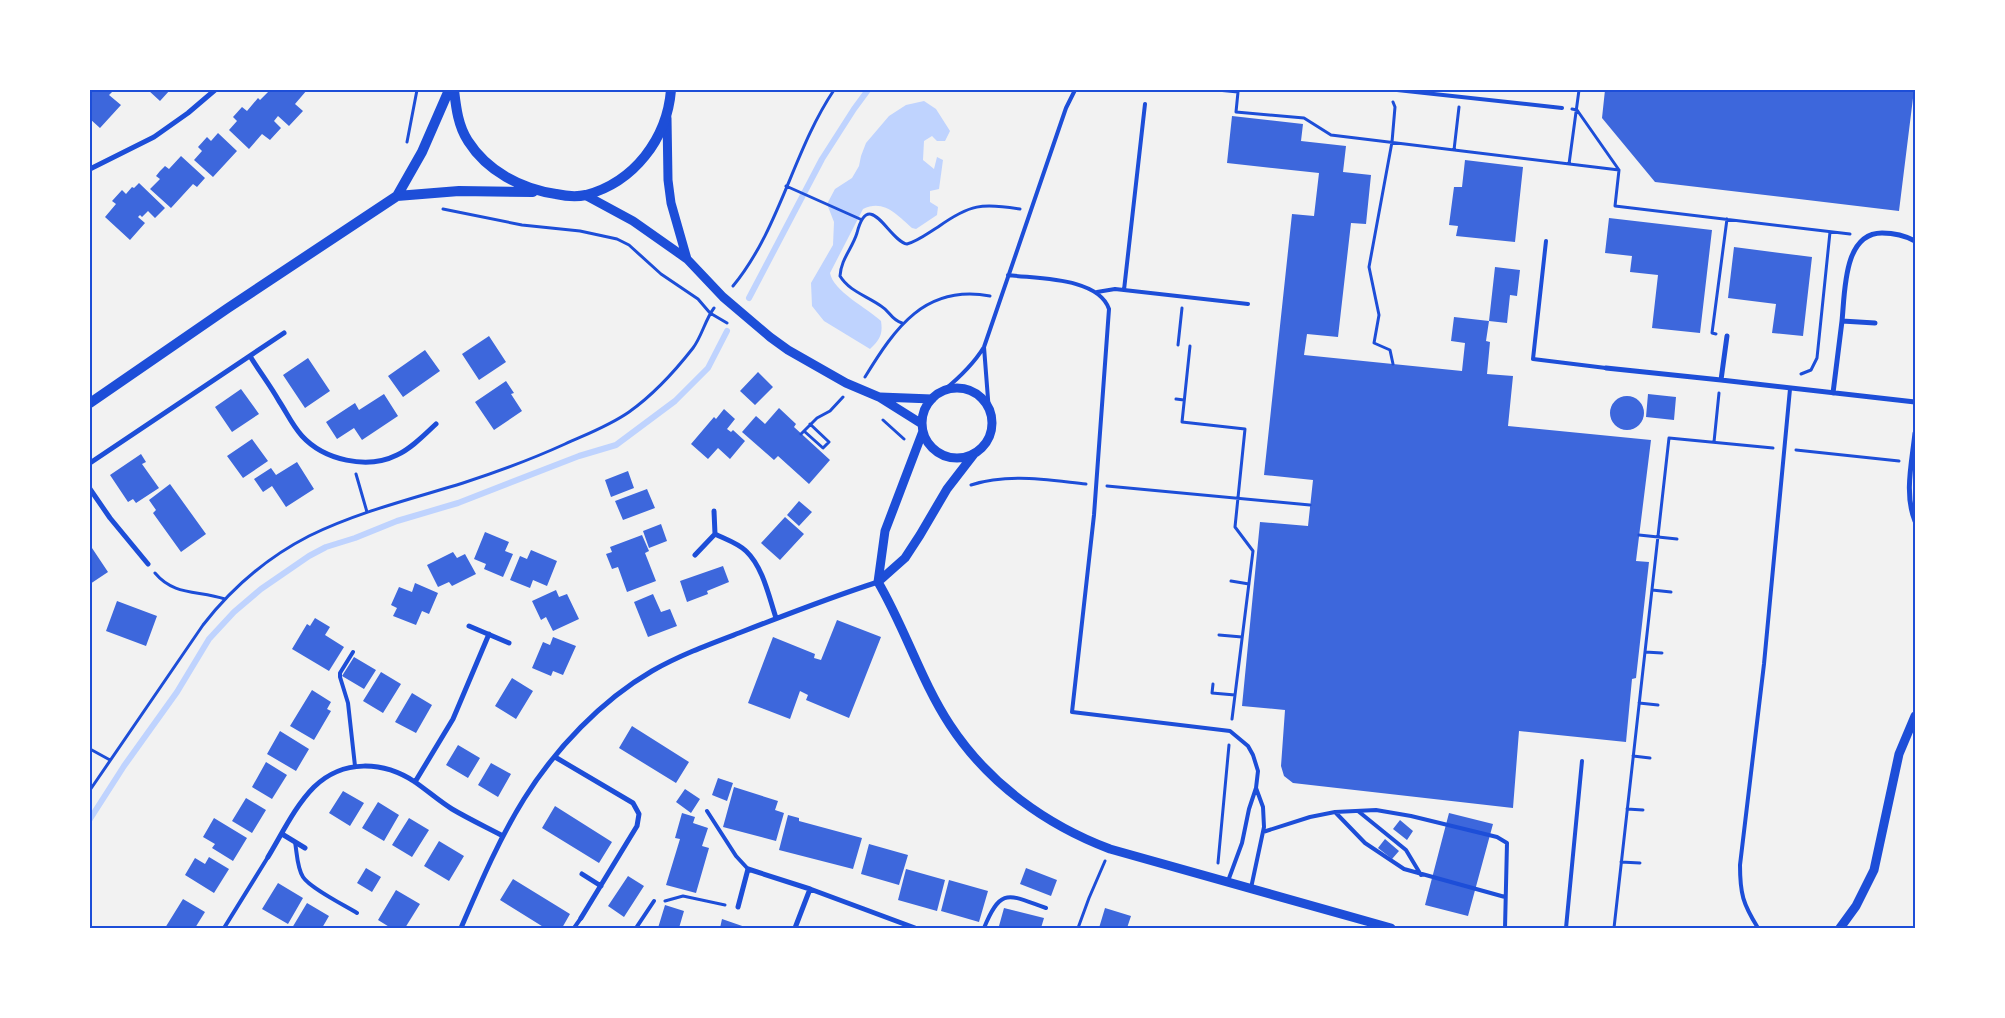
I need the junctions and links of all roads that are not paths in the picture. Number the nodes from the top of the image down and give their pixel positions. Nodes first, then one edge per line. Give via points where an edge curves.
1 (215, 90) edge
2 (449, 90) edge
3 (454, 90) edge
4 (671, 90) edge
5 (1075, 90) edge
6 (1397, 90) edge
7 (1144, 104) dead end
8 (1562, 108) road end
9 (666, 117) junction
10 (90, 169) edge
11 (542, 192) junction
12 (585, 195) junction
13 (397, 196) junction
14 (1546, 241) dead end
15 (1915, 241) edge
16 (687, 259) junction
17 (1008, 275) junction
18 (1124, 290) junction
19 (1097, 292) junction
20 (1248, 304) dead end
21 (1842, 321) junction
22 (1875, 323) dead end
23 (284, 333) dead end
24 (1727, 336) road end
25 (984, 347) junction
26 (250, 356) junction
27 (1606, 368) joint
28 (1721, 380) junction
29 (1790, 389) junction
30 (943, 392) junction
31 (1833, 393) junction
32 (879, 397) junction
33 (932, 399) junction
34 (1915, 402) edge
35 (90, 404) edge
36 (990, 412) junction
37 (436, 424) dead end
38 (922, 428) junction
39 (1915, 433) edge
40 (976, 452) junction
41 (90, 463) edge
42 (90, 489) edge
43 (714, 511) dead end
44 (1915, 521) edge
45 (715, 534) junction
46 (695, 555) dead end
47 (148, 564) road end
48 (878, 582) junction
49 (776, 618) junction
50 (469, 626) dead end
51 (489, 634) junction
52 (509, 643) dead end
53 (353, 652) dead end
54 (1915, 716) edge
55 (555, 758) junction
56 (1582, 761) dead end
57 (355, 766) junction
58 (416, 782) junction
59 (1256, 788) junction
60 (1358, 810) junction
61 (707, 811) dead end
62 (1335, 812) junction
63 (1263, 832) junction
64 (282, 834) junction
65 (503, 836) junction
66 (295, 842) junction
67 (305, 848) dead end
68 (268, 857) joint
69 (748, 869) junction
70 (582, 874) dead end
71 (1421, 875) junction
72 (1227, 883) junction
73 (601, 886) junction
74 (810, 889) junction
75 (1250, 890) junction
76 (1505, 897) junction
77 (654, 901) road end
78 (738, 907) road end
79 (1046, 908) dead end
80 (356, 913) dead end
81 (580, 918) joint
82 (224, 928) edge
83 (461, 928) edge
84 (574, 928) edge
85 (636, 928) edge
86 (795, 928) edge
87 (915, 928) edge
88 (984, 928) edge
89 (1391, 928) edge
90 (1504, 928) edge
91 (1566, 928) edge
92 (1758, 928) edge
93 (1840, 928) edge

1 - 10 street via 154,137
2 - 13 main road
3 - 11 main road via 458,120 468,141 503,176
4 - 9 main road
5 - 17 lane
6 - 8 lane
7 - 18 lane
9 - 12 main road via 638,165 612,185
9 - 16 street via 671,203
11 - 12 main road
11 - 13 main road via 433,192
12 - 16 street via 632,221
13 - 35 main road
14 - 27 lane via 1533,359
15 - 21 street via 1906,236 1878,233 1867,236 1856,248 1849,264
16 - 32 street via 723,297 788,350 815,367
17 - 19 lane via 1079,285
17 - 25 lane
18 - 19 lane
18 - 20 lane
19 - 59 lane via 1107,303 1110,319 1094,515 1072,712 1230,731 1242,739 1253,755 1258,771
21 - 22 street
21 - 31 street
23 - 26 street
24 - 28 street
25 - 30 lane via 976,361
25 - 36 lane
26 - 37 street via 304,438 328,453 368,463 396,456
26 - 41 street
27 - 28 street
28 - 29 street
29 - 31 street
29 - 92 lane via 1764,664 1740,865 1740,889
30 - 33 street
30 - 36 street via 961,389 971,392
31 - 34 street
32 - 33 street
32 - 38 street
33 - 38 street via 924,410
36 - 40 street via 990,434
38 - 40 street via 929,444 943,456 966,457
38 - 48 street via 885,530
39 - 44 street via 1910,506
40 - 48 street via 947,488 905,558
42 - 47 street
43 - 45 street
45 - 46 street
45 - 49 street via 745,550 753,559
48 - 49 street
48 - 72 street via 950,724 984,768 1011,792 1066,830 1110,849
49 - 55 street via 652,671 602,708
50 - 51 street
51 - 52 street
51 - 58 street via 452,719
53 - 57 lane via 340,677 348,703
54 - 93 street via 1899,754 1874,870 1856,906
55 - 65 street via 525,797
55 - 73 street via 633,803 638,814 638,826
56 - 91 lane
57 - 58 street via 391,770
57 - 64 street via 327,776 314,788
58 - 65 street via 451,808
59 - 63 lane via 1263,807
59 - 72 lane via 1242,843
60 - 62 lane
60 - 71 lane via 1406,850
60 - 76 lane via 1402,814 1498,836 1507,843
61 - 69 lane
62 - 63 lane
62 - 71 lane via 1374,850 1404,869
63 - 75 lane
64 - 66 street
64 - 68 street
65 - 83 street
66 - 67 street
66 - 80 lane via 303,877
68 - 82 lane
69 - 74 street
69 - 78 street
70 - 73 street
71 - 76 lane
72 - 75 street
73 - 81 street
74 - 86 street
74 - 87 street
75 - 89 street
76 - 90 lane
77 - 85 lane
79 - 88 lane via 1007,896 996,903
81 - 84 lane

